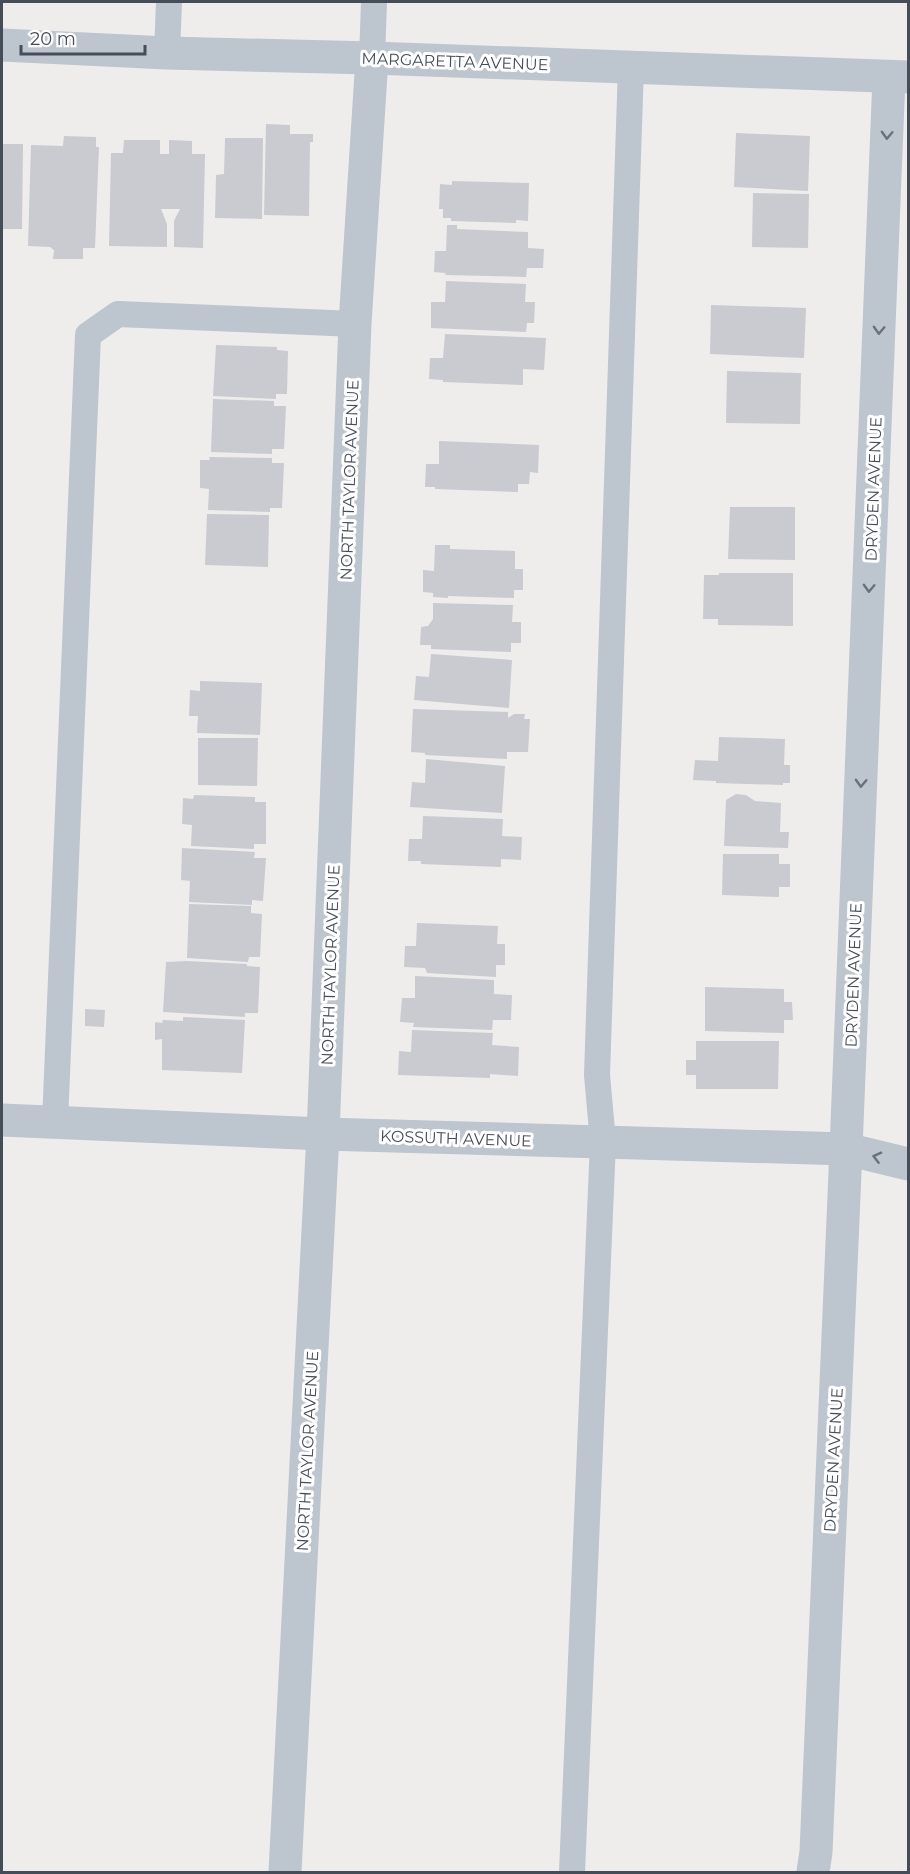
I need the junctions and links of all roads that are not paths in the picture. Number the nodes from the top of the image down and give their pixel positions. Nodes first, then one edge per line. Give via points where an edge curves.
1 (169, 2) edge
2 (374, 2) edge
3 (2, 45) edge
4 (167, 53) junction
5 (372, 58) junction
6 (631, 68) junction
7 (899, 77) edge
8 (355, 324) junction
9 (2, 1120) edge
10 (55, 1122) junction
11 (323, 1134) junction
12 (603, 1142) junction
13 (846, 1149) junction
14 (909, 1164) edge
15 (285, 1872) edge
16 (572, 1872) edge
17 (813, 1872) edge

1 - 4 lane
2 - 5 lane
3 - 4 street, MARGARETTA AVENUE
4 - 5 street, MARGARETTA AVENUE
5 - 6 street, MARGARETTA AVENUE
5 - 8 street, NORTH TAYLOR AVENUE
6 - 7 street, MARGARETTA AVENUE
6 - 12 lane via 597,1075
7 -> 13 street, DRYDEN AVENUE
8 - 10 lane via 118,314 88,335
8 - 11 street, NORTH TAYLOR AVENUE
9 - 10 street, KOSSUTH AVENUE
10 - 11 street, KOSSUTH AVENUE
11 - 12 street, KOSSUTH AVENUE
11 - 15 street, NORTH TAYLOR AVENUE
12 - 13 street, KOSSUTH AVENUE
12 - 16 lane
14 -> 13 street, KOSSUTH AVENUE
13 - 17 street, DRYDEN AVENUE

